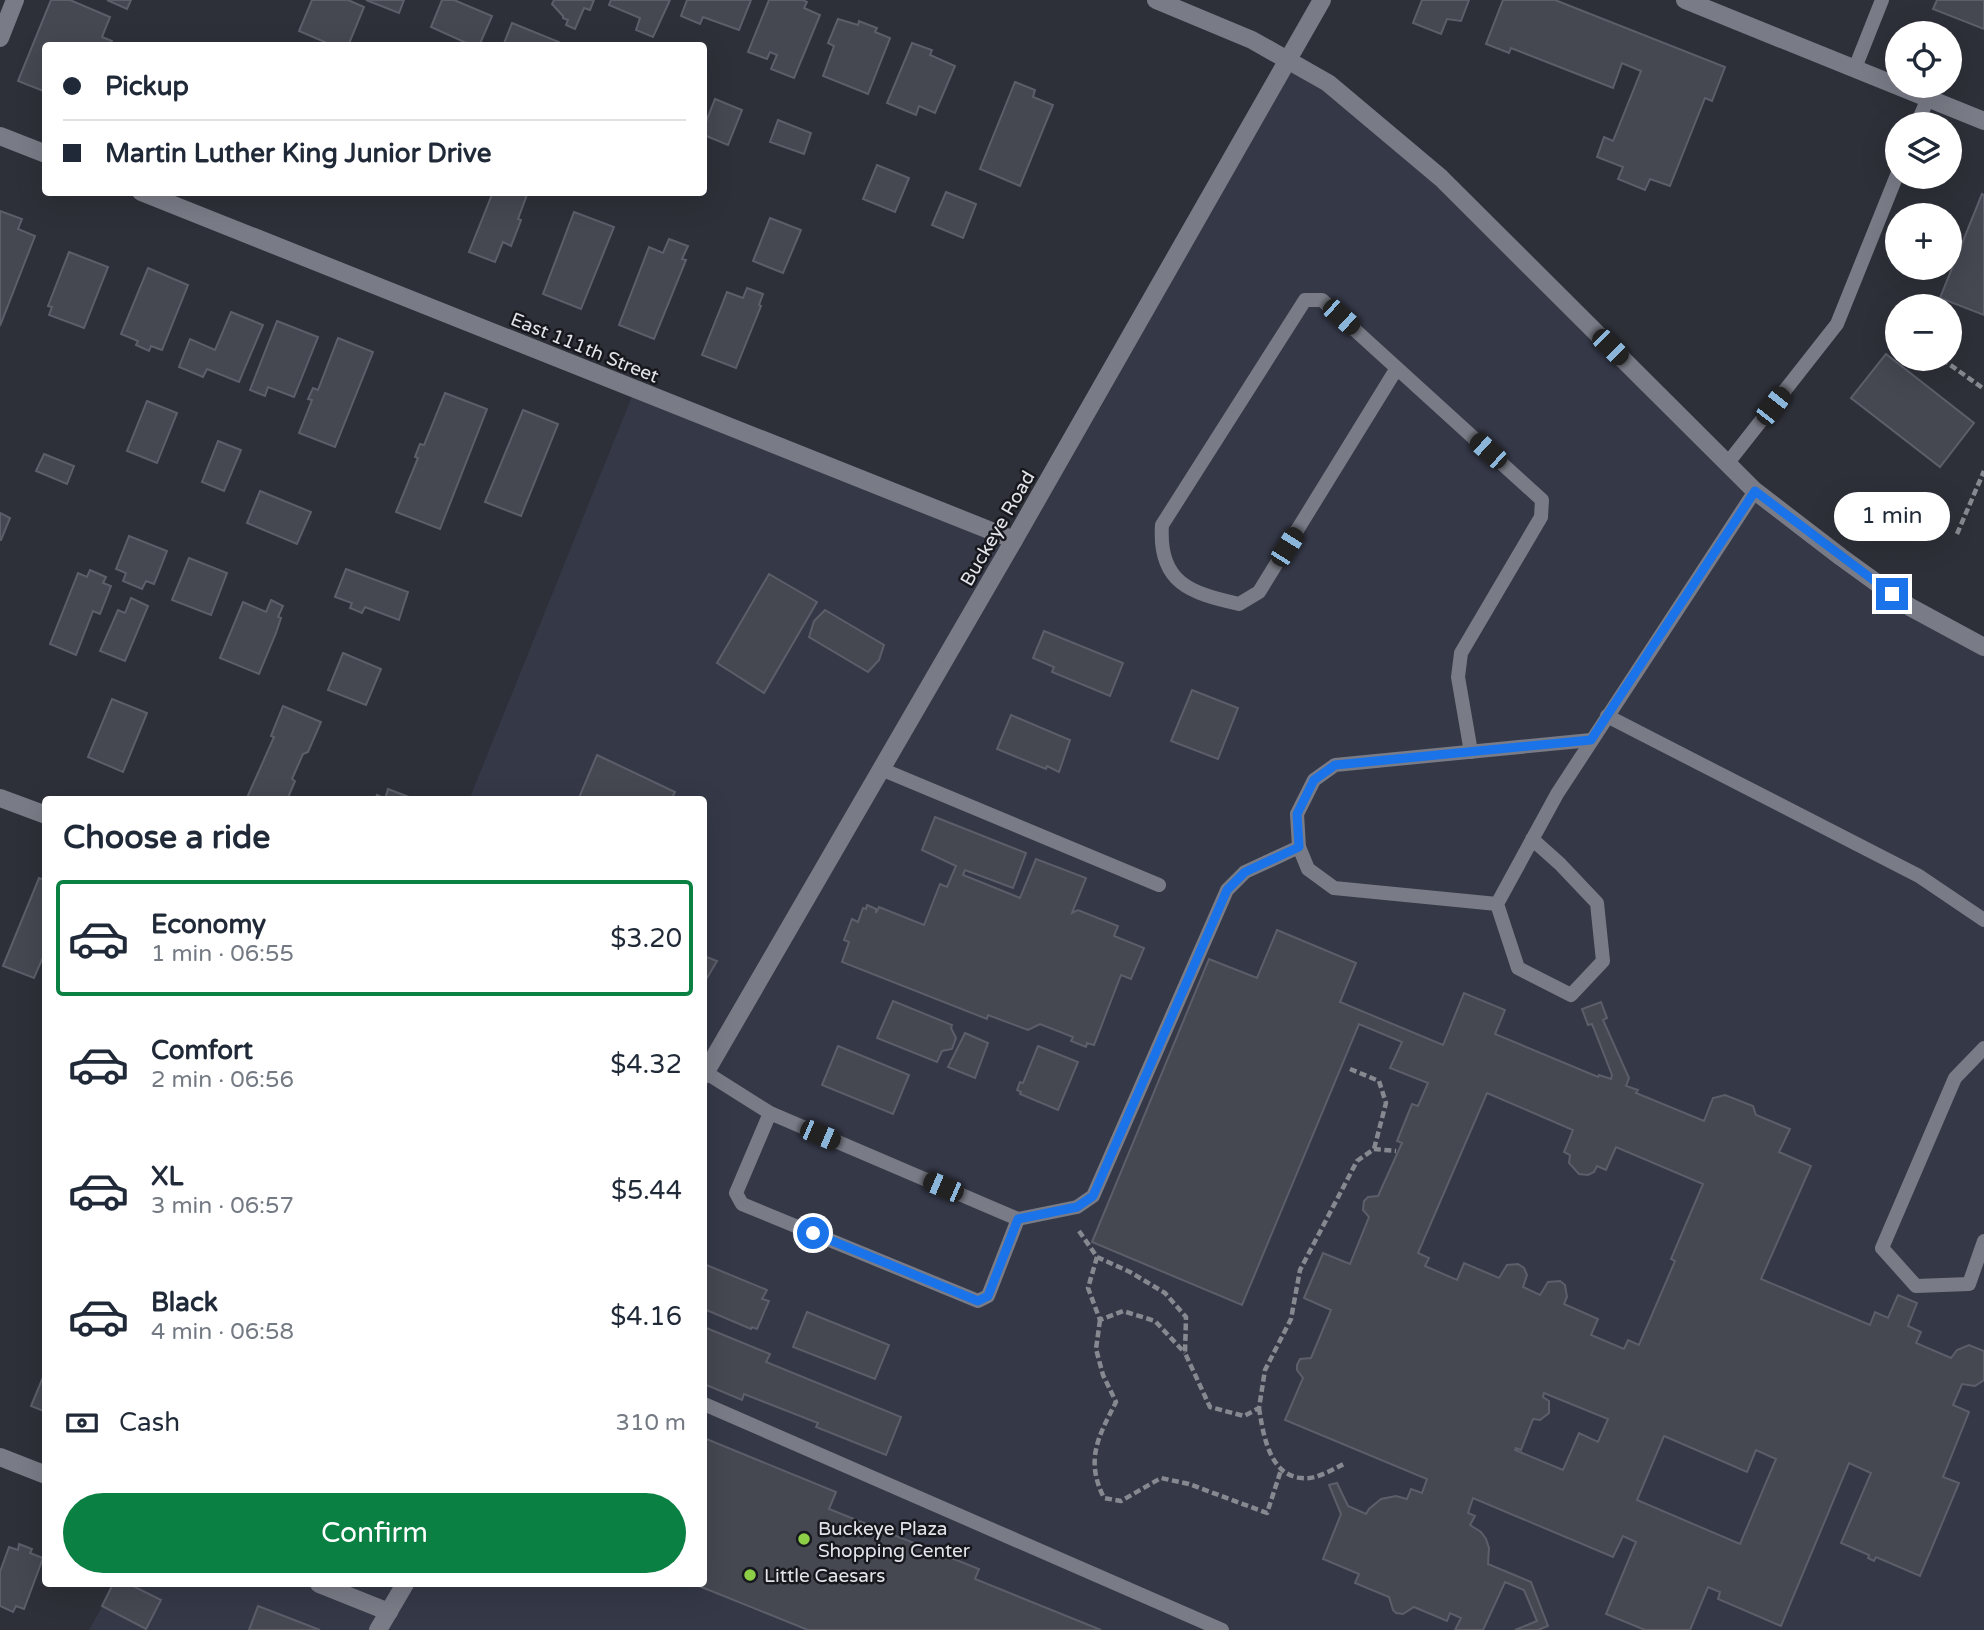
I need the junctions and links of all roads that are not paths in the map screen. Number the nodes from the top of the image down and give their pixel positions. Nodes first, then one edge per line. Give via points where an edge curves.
1 (15, 0) edge
2 (1156, 0) edge
3 (1322, 0) edge
4 (1685, 0) edge
5 (1882, 0) edge
6 (0, 38) edge
7 (1289, 59) junction
8 (1855, 68) junction
9 (1928, 99) junction
10 (1922, 112) edge
11 (1984, 121) edge
12 (0, 136) edge
13 (42, 152) edge
14 (1891, 189) edge
15 (151, 196) edge
16 (1397, 368) junction
17 (1727, 464) junction
18 (1755, 491) junction
19 (1014, 540) junction
20 (1984, 647) edge
21 (1607, 716) junction
22 (1591, 740) junction
23 (1471, 752) junction
24 (881, 769) junction
25 (0, 798) edge
26 (42, 814) edge
27 (1532, 839) junction
28 (1299, 847) junction
29 (1159, 885) dead end
30 (1497, 904) junction
31 (1984, 920) edge
32 (1984, 1048) edge
33 (707, 1067) edge
34 (707, 1074) edge
35 (770, 1113) junction
36 (1018, 1219) junction
37 (1984, 1241) edge
38 (707, 1405) edge
39 (0, 1457) edge
40 (42, 1473) edge
41 (326, 1587) edge
42 (403, 1587) edge
43 (389, 1612) junction
44 (378, 1630) edge
45 (1222, 1630) edge

1 - 6 street
2 - 7 street
3 - 7 street, Buckeye Road
4 - 8 street
5 - 8 lane
7 - 17 street via 1328,83 1441,178
7 - 19 street, Buckeye Road
8 - 9 street
9 - 10 lane
9 - 11 street
12 - 13 street
14 - 17 lane via 1837,324
15 - 19 street, East 111th Street
16 - 16 lane via 1322,300 1305,300 1162,525 1160,546 1171,576 1205,596 1239,604 1259,592
16 - 23 lane via 1542,500 1541,517 1461,653 1458,677
17 - 18 street
18 - 20 street via 1910,607
18 - 21 lane
19 - 24 street, Buckeye Road
21 - 22 lane
21 - 31 lane via 1919,876
22 - 23 lane
22 - 27 lane
23 - 28 lane via 1335,765 1314,780 1297,814
24 - 29 lane
24 - 33 street, Buckeye Road
25 - 26 street
27 - 30 lane
27 - 30 lane via 1597,903 1602,961 1571,995 1518,968
28 - 30 lane via 1308,869 1334,888
28 - 36 lane via 1245,872 1227,890 1093,1196 1077,1207
32 - 37 lane via 1955,1078 1882,1248 1916,1286 1969,1284
34 - 35 lane
35 - 36 lane
35 - 36 lane via 736,1193 742,1204 978,1301 988,1296
38 - 45 lane
39 - 40 street
41 - 43 street
42 - 43 street
43 - 44 street

